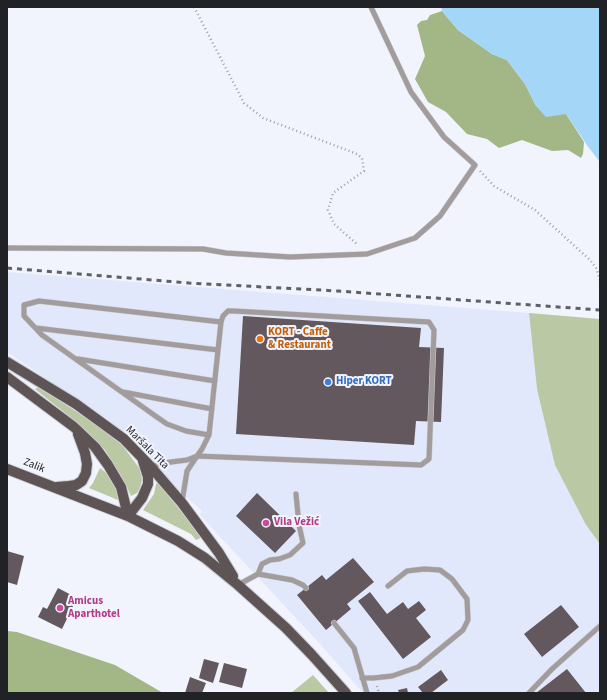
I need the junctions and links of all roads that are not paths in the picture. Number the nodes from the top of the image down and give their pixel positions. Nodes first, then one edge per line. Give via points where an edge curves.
1 (371, 7) edge
2 (7, 248) edge
3 (221, 322) junction
4 (36, 328) junction
5 (218, 350) junction
6 (76, 359) junction
7 (7, 362) edge
8 (7, 377) edge
9 (215, 381) junction
10 (122, 392) junction
11 (212, 409) junction
12 (74, 427) junction
13 (209, 435) junction
14 (141, 456) junction
15 (197, 456) junction
16 (152, 467) junction
17 (7, 469) edge
18 (52, 486) junction
19 (296, 494) dead end
20 (182, 503) junction
21 (128, 516) junction
22 (258, 574) junction
23 (238, 585) junction
24 (388, 586) dead end
25 (306, 588) dead end
26 (334, 623) dead end
27 (600, 626) edge
28 (362, 678) junction
29 (346, 693) edge
30 (367, 693) edge
31 (529, 693) edge

1 - 2 lane via 411,92 444,137 475,165 440,216 414,238 367,254 290,257 203,249
3 - 4 lane via 40,301 24,305 24,316
3 - 5 lane
3 - 15 lane via 228,311 234,311 429,322 434,330 429,459 421,465
4 - 5 lane
4 - 6 lane
5 - 9 lane
6 - 9 lane
6 - 10 lane
7 - 14 main road, Maršala Tita via 76,404 113,431
8 - 12 main road
9 - 11 lane
10 - 11 lane
10 - 13 lane via 167,424 186,432
11 - 13 lane
12 - 18 main road via 85,453 86,473 82,481 76,485
12 - 21 main road via 95,447 108,465 121,487
13 - 15 lane
14 - 16 main road, Maršala Tita
14 - 21 main road via 148,484 142,498
15 - 16 lane
15 - 20 lane via 187,471
16 - 20 main road, Maršala Tita
17 - 18 main road, Zalik
18 - 21 main road, Zalik
19 - 22 lane via 303,543 290,555 262,564
20 - 23 main road, Maršala Tita via 219,553
21 - 23 main road, Zalik via 178,541 215,565
22 - 23 lane
22 - 25 lane via 292,580
23 - 29 main road, Zalik via 286,628
24 - 28 lane via 406,571 440,570 452,579 466,599 468,620 463,630 418,667 392,676
26 - 28 lane via 354,648
27 - 31 lane
28 - 30 lane

